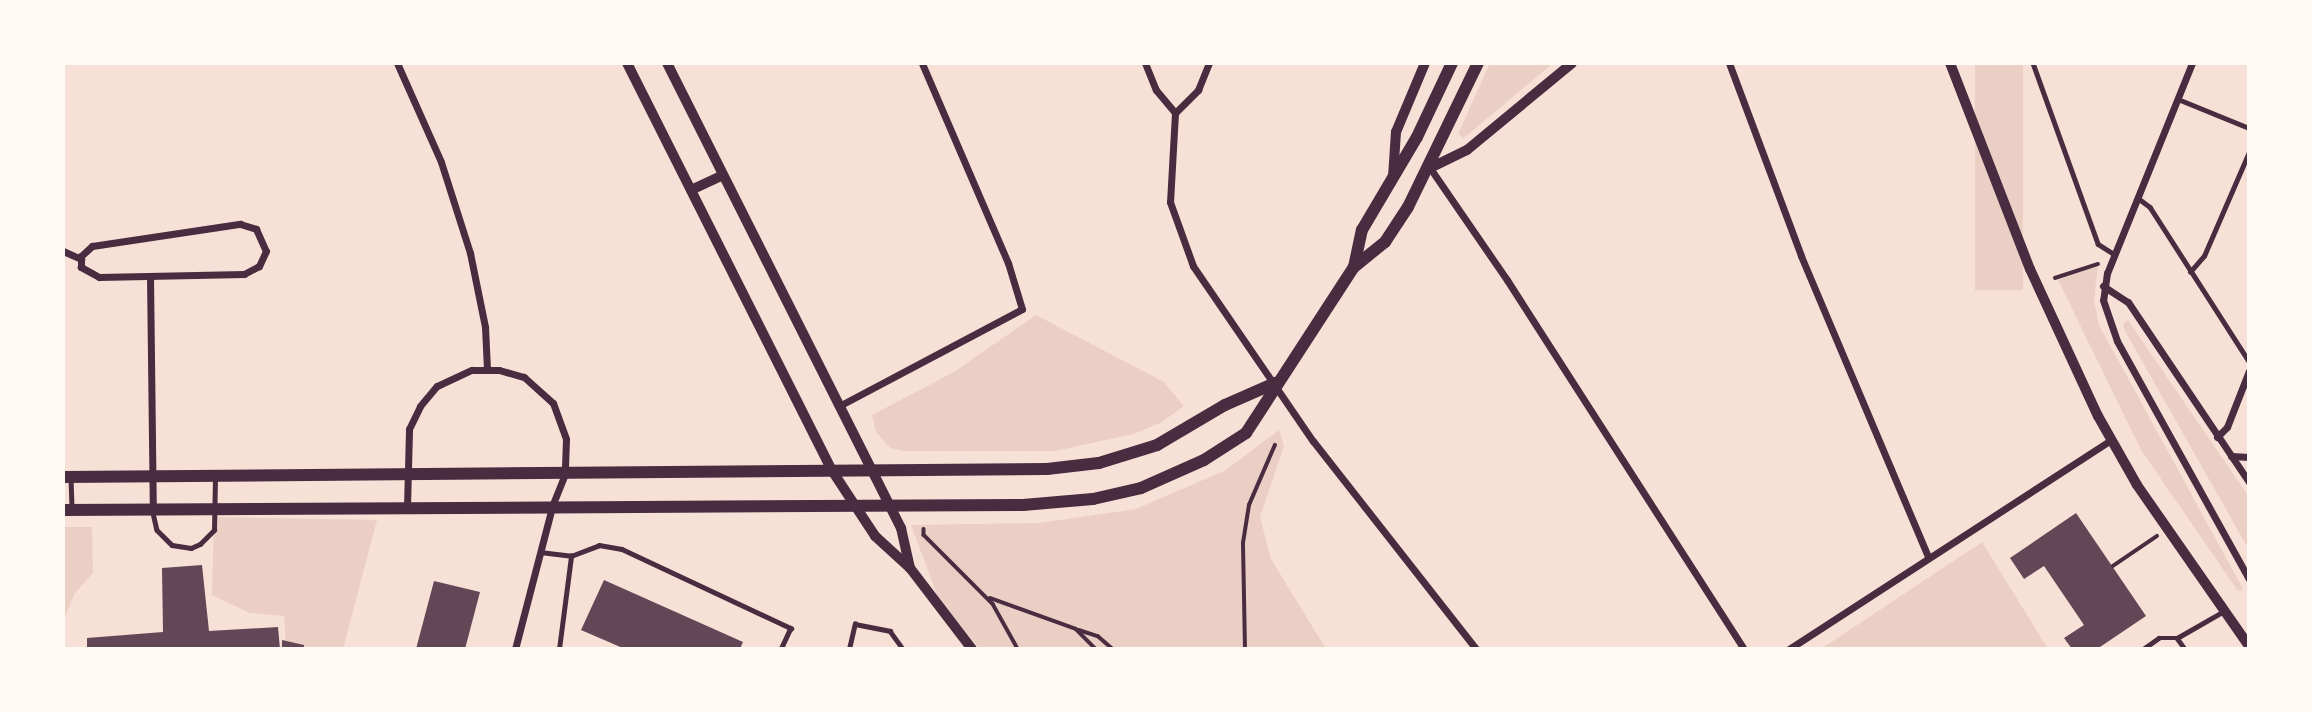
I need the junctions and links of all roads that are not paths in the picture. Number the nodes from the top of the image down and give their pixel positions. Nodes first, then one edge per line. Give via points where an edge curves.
1 (397, 63) edge
2 (627, 63) edge
3 (667, 63) edge
4 (922, 63) edge
5 (1145, 63) edge
6 (1209, 63) edge
7 (1425, 63) edge
8 (1452, 63) edge
9 (1478, 63) edge
10 (1572, 63) edge
11 (1729, 63) edge
12 (1950, 63) edge
13 (2033, 63) edge
14 (2192, 63) edge
15 (2178, 99) junction
16 (1175, 113) junction
17 (2249, 128) edge
18 (2249, 152) edge
19 (1430, 168) junction
20 (723, 175) junction
21 (1393, 177) junction
22 (691, 190) junction
23 (2138, 198) junction
24 (63, 251) edge
25 (2115, 254) junction
26 (81, 259) junction
27 (1354, 267) junction
28 (2190, 272) junction
29 (149, 276) junction
30 (2103, 286) junction
31 (2249, 361) edge
32 (487, 369) junction
33 (2249, 371) edge
34 (1276, 383) junction
35 (839, 406) junction
36 (2217, 437) junction
37 (2111, 440) junction
38 (2231, 456) junction
39 (2249, 457) edge
40 (833, 472) junction
41 (874, 472) junction
42 (565, 474) junction
43 (407, 475) junction
44 (153, 476) junction
45 (215, 476) junction
46 (67, 477) edge
47 (2249, 482) edge
48 (889, 505) junction
49 (854, 506) junction
50 (407, 507) junction
51 (552, 507) junction
52 (153, 509) junction
53 (216, 509) junction
54 (67, 510) edge
55 (540, 552) junction
56 (571, 556) junction
57 (1928, 557) junction
58 (910, 568) junction
59 (2249, 579) edge
60 (2224, 611) junction
61 (2177, 638) junction
62 (2249, 646) edge
63 (515, 649) edge
64 (559, 649) edge
65 (781, 649) edge
66 (849, 649) edge
67 (903, 649) edge
68 (972, 649) edge
69 (1476, 649) edge
70 (1744, 649) edge
71 (1789, 649) edge
72 (2143, 649) edge
73 (2185, 649) edge

1 - 32 street via 438,153 470,253 485,327
2 - 22 street
3 - 20 street
4 - 35 street via 1008,263 1022,309
5 - 16 street via 1156,90
6 - 16 street via 1198,90
7 - 21 street via 1396,132
8 - 21 main road
9 - 19 main road
10 - 19 street via 1467,150
11 - 57 street via 1817,294
12 - 37 street via 2030,269
13 - 25 lane via 2098,244
14 - 15 street
15 - 17 lane
15 - 23 street
16 - 34 street via 1170,188 1177,231 1193,266
18 - 28 lane via 2204,256
19 - 27 main road via 1385,242
19 - 70 street
20 - 22 street
20 - 35 street
21 - 27 main road via 1362,230
22 - 40 street
23 - 25 street
23 - 28 lane via 2150,207
24 - 26 street
25 - 30 street
26 - 29 street via 84,271 93,276
26 - 29 street via 92,246 240,224 256,229 265,242 263,259 244,274
27 - 34 main road
28 - 31 lane
29 - 44 street
30 - 36 street via 2126,299
30 - 59 street via 2113,334
32 - 42 street via 524,377 553,403 566,439
32 - 43 street via 448,379 420,405 409,429
33 - 36 street via 2227,427
34 - 41 main road via 1157,445 1099,463 1008,471
34 - 48 main road via 1242,436 1204,460 1142,488 1047,504
34 - 69 street via 1313,441
35 - 41 street
36 - 38 street
37 - 57 street
37 - 60 street
38 - 39 street
38 - 47 street
40 - 41 main road
40 - 42 main road
40 - 49 street
41 - 48 street
42 - 43 main road
42 - 51 street
43 - 45 main road
43 - 50 street
44 - 45 main road
44 - 46 main road
44 - 52 street
45 - 53 lane
46 - 54 lane
48 - 49 main road
48 - 58 street via 901,528
49 - 51 main road
49 - 58 street via 876,536
50 - 51 main road
50 - 53 main road
51 - 55 street
52 - 53 main road
52 - 53 lane via 163,538 182,548 209,537
52 - 54 main road
55 - 56 lane
55 - 63 street
56 - 64 lane
56 - 65 lane via 599,545 622,549 791,628
57 - 71 street
58 - 68 street
60 - 61 lane
60 - 62 street
61 - 72 lane via 2159,638
61 - 73 lane
66 - 67 lane via 855,624 890,631

